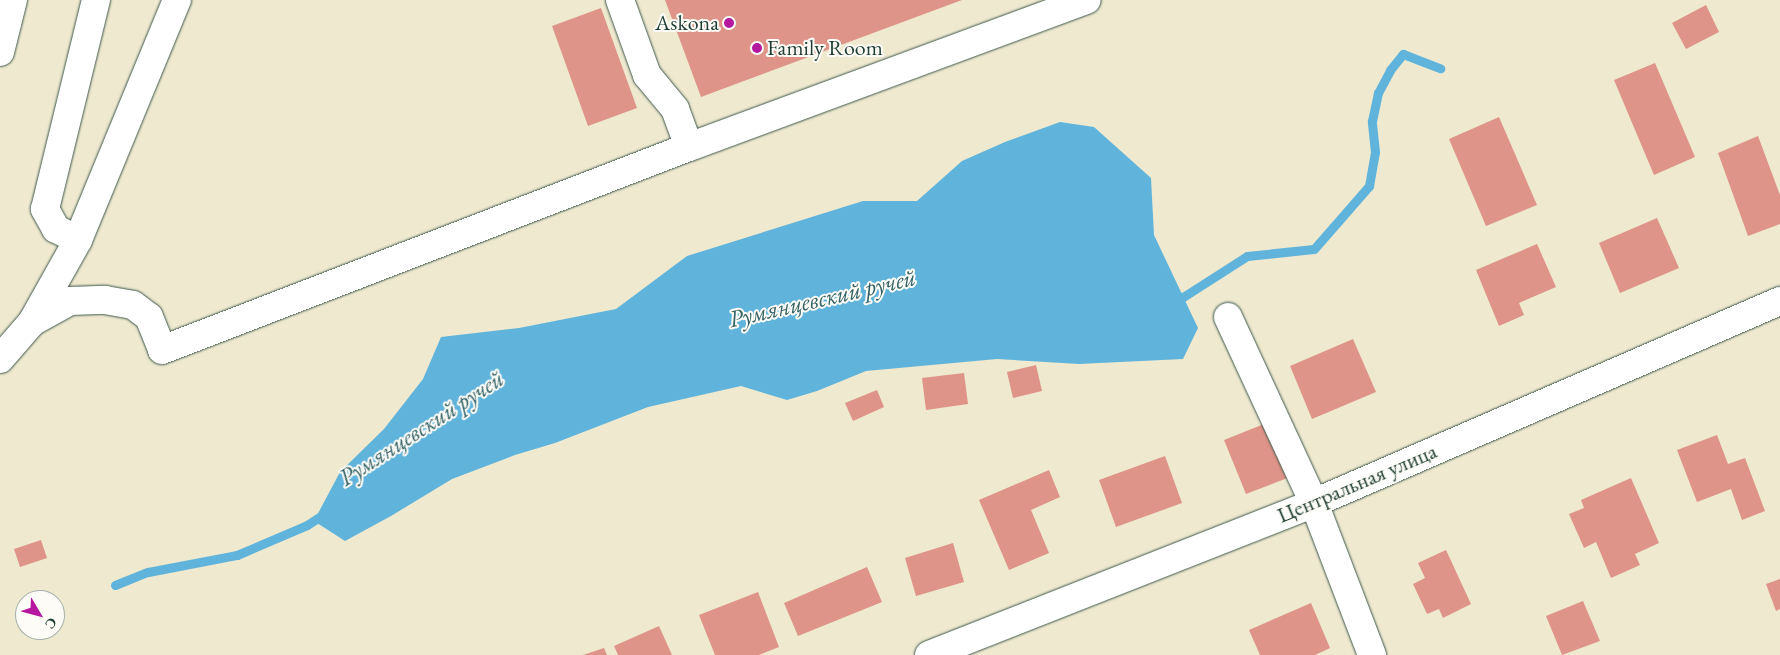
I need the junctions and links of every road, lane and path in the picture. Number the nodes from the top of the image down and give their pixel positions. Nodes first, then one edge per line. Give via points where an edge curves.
1 (13, 0) edge
2 (96, 0) edge
3 (177, 0) edge
4 (620, 0) edge
5 (1087, 0) edge
6 (0, 52) edge
7 (689, 147) junction
8 (78, 240) junction
9 (1780, 301) edge
10 (1228, 317) dead end
11 (32, 322) junction
12 (0, 359) edge
13 (1314, 503) junction
14 (929, 655) edge
15 (1372, 655) edge

1 - 6 street
2 - 8 street via 46,210 56,229
3 - 8 street
4 - 7 street via 647,75 675,109
5 - 7 street
7 - 11 street via 162,350 149,317 133,305 105,300 70,301
8 - 11 street
9 - 13 street, Центральная улица
10 - 13 street
11 - 12 street
13 - 14 street, Центральная улица
13 - 15 street

